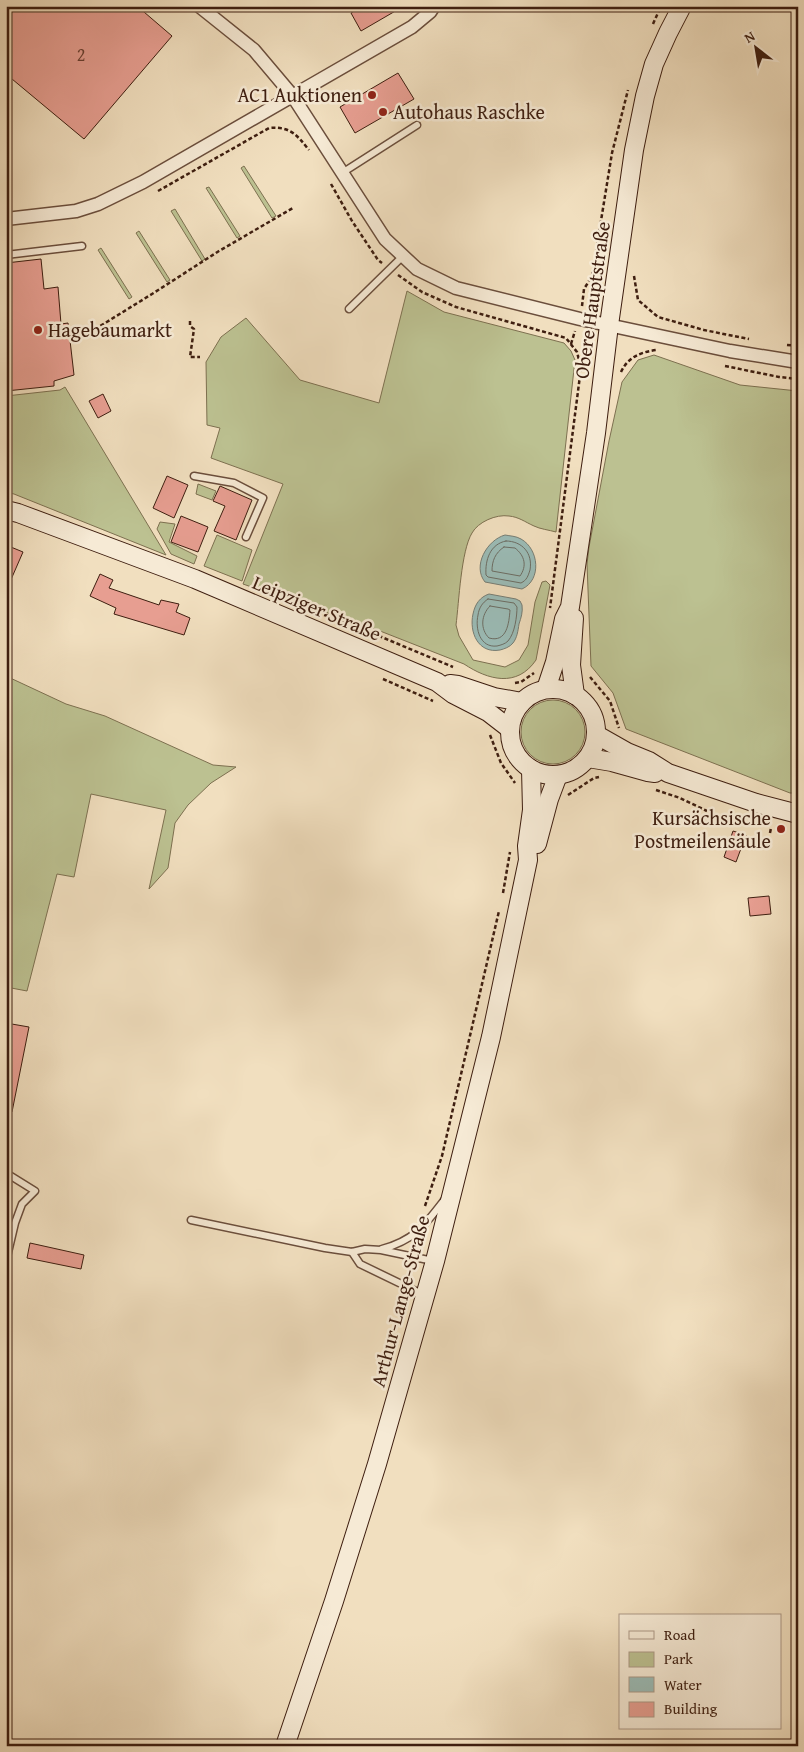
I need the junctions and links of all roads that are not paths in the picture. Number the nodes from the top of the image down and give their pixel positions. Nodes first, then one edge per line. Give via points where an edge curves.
1 (199, 6) edge
2 (434, 6) edge
3 (682, 6) edge
4 (292, 95) junction
5 (417, 125) dead end
6 (342, 173) junction
7 (6, 220) edge
8 (82, 246) dead end
9 (6, 255) edge
10 (403, 256) junction
11 (349, 309) dead end
12 (609, 325) junction
13 (798, 362) edge
14 (194, 476) dead end
15 (6, 510) edge
16 (246, 537) dead end
17 (570, 608) junction
18 (437, 682) junction
19 (546, 689) junction
20 (575, 695) junction
21 (522, 702) junction
22 (510, 729) junction
23 (596, 735) junction
24 (615, 754) junction
25 (588, 758) junction
26 (531, 769) junction
27 (558, 775) junction
28 (540, 798) junction
29 (798, 814) edge
30 (6, 1173) edge
31 (453, 1188) junction
32 (192, 1220) dead end
33 (380, 1250) junction
34 (352, 1252) junction
35 (6, 1261) edge
36 (435, 1262) junction
37 (425, 1296) junction
38 (285, 1746) edge

1 - 4 street via 254,50
2 - 4 street via 412,27
3 - 12 main road, Obere Hauptstraße via 654,64 645,96
4 - 6 street
4 - 7 street via 143,182 98,204 76,211
5 - 6 lane
6 - 10 street via 385,239
8 - 9 lane
10 - 11 lane
10 - 12 street via 417,269 456,288
12 - 13 street
12 - 17 main road, Obere Hauptstraße
14 - 16 lane via 234,483 263,498
15 - 18 main road, Leipziger Straße via 179,573
17 - 19 main road, Obere Hauptstraße via 564,619 556,662
17 - 20 main road, Obere Hauptstraße via 574,618 571,665
18 - 21 main road, Leipziger Straße
18 - 22 main road, Leipziger Straße
19 - 20 main road via 560,689
19 - 21 main road
20 - 23 main road via 591,710 596,722
21 - 22 main road via 514,713
22 - 26 main road via 514,751
23 - 24 main road
23 - 25 main road
24 - 25 main road
24 - 29 main road via 648,772 668,773
25 - 27 main road via 579,767
26 - 27 main road
26 - 28 main road, Arthur-Lange-Straße
27 - 28 main road, Arthur-Lange-Straße
28 - 31 main road, Arthur-Lange-Straße via 527,846 528,860 491,1037
30 - 35 lane via 35,1191 22,1204
31 - 33 lane via 417,1233
31 - 36 main road, Arthur-Lange-Straße
32 - 34 lane
33 - 34 lane
33 - 36 lane
34 - 37 lane via 360,1264
36 - 37 main road, Arthur-Lange-Straße
37 - 38 main road, Arthur-Lange-Straße via 337,1592

